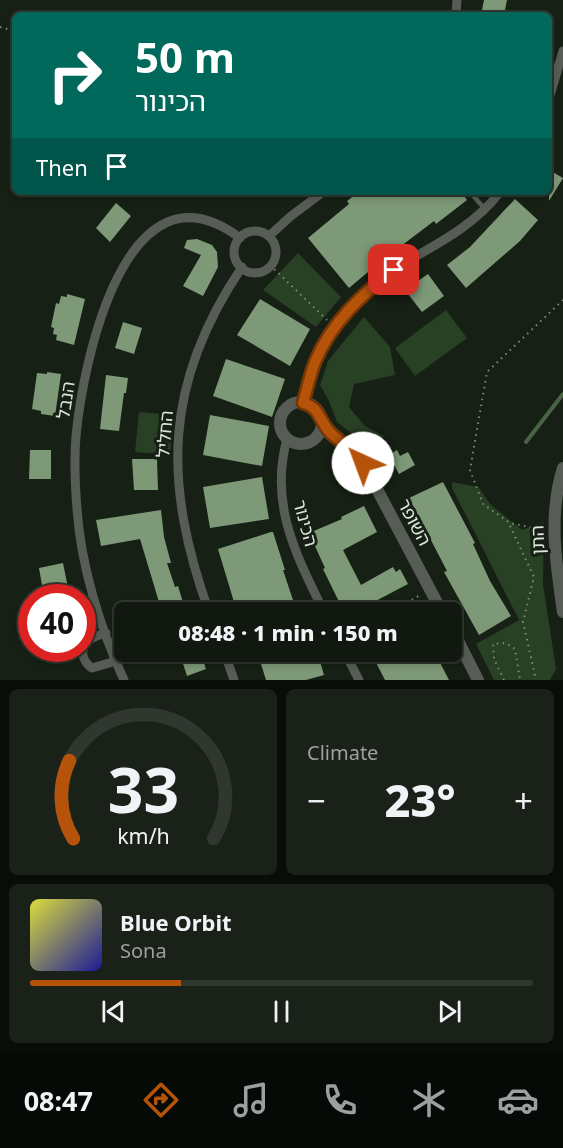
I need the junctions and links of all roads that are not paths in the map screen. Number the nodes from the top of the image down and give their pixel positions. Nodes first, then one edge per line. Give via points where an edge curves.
1 (563, 51) edge
2 (552, 89) edge
3 (319, 195) edge
4 (473, 195) edge
5 (497, 195) edge
6 (484, 208) junction
7 (269, 236) junction
8 (240, 238) junction
9 (242, 267) junction
10 (303, 403) junction
11 (320, 416) junction
12 (287, 439) junction
13 (309, 442) junction
14 (355, 450) junction
15 (563, 468) edge
16 (206, 602) edge
17 (319, 602) edge
18 (437, 602) edge
19 (563, 612) edge
20 (106, 633) junction
21 (462, 649) edge
22 (114, 655) edge
23 (114, 662) edge
24 (116, 662) edge
25 (228, 662) edge
26 (350, 662) edge
27 (124, 680) edge
28 (234, 680) edge
29 (359, 680) edge
30 (478, 680) edge

1 - 2 street
3 - 7 street
4 - 6 lane
5 - 6 street
6 - 10 street via 460,231 394,270 356,302 335,327 316,360
7 - 8 street via 254,231
7 - 9 street via 276,251 270,265 256,272
8 - 9 street via 235,253
8 - 20 street, הנבל via 220,224 192,217 153,229 126,261 96,334 80,405 75,473 81,542
9 - 16 street, החליל via 202,339 178,435 179,499
10 - 11 street via 312,406
10 - 12 street via 291,406 282,415 281,428
11 - 13 street via 320,432
11 - 14 street, השופר via 330,432
12 - 13 street via 299,444
12 - 17 street, הכינור via 280,475 284,512 300,562
13 - 14 street
14 - 18 street, השופר
15 - 19 street, התן via 554,533
20 - 22 street, הנבל
20 - 23 street via 87,642 82,653 92,668
21 - 30 street
24 - 27 street, הנבל
25 - 28 street
26 - 29 street

